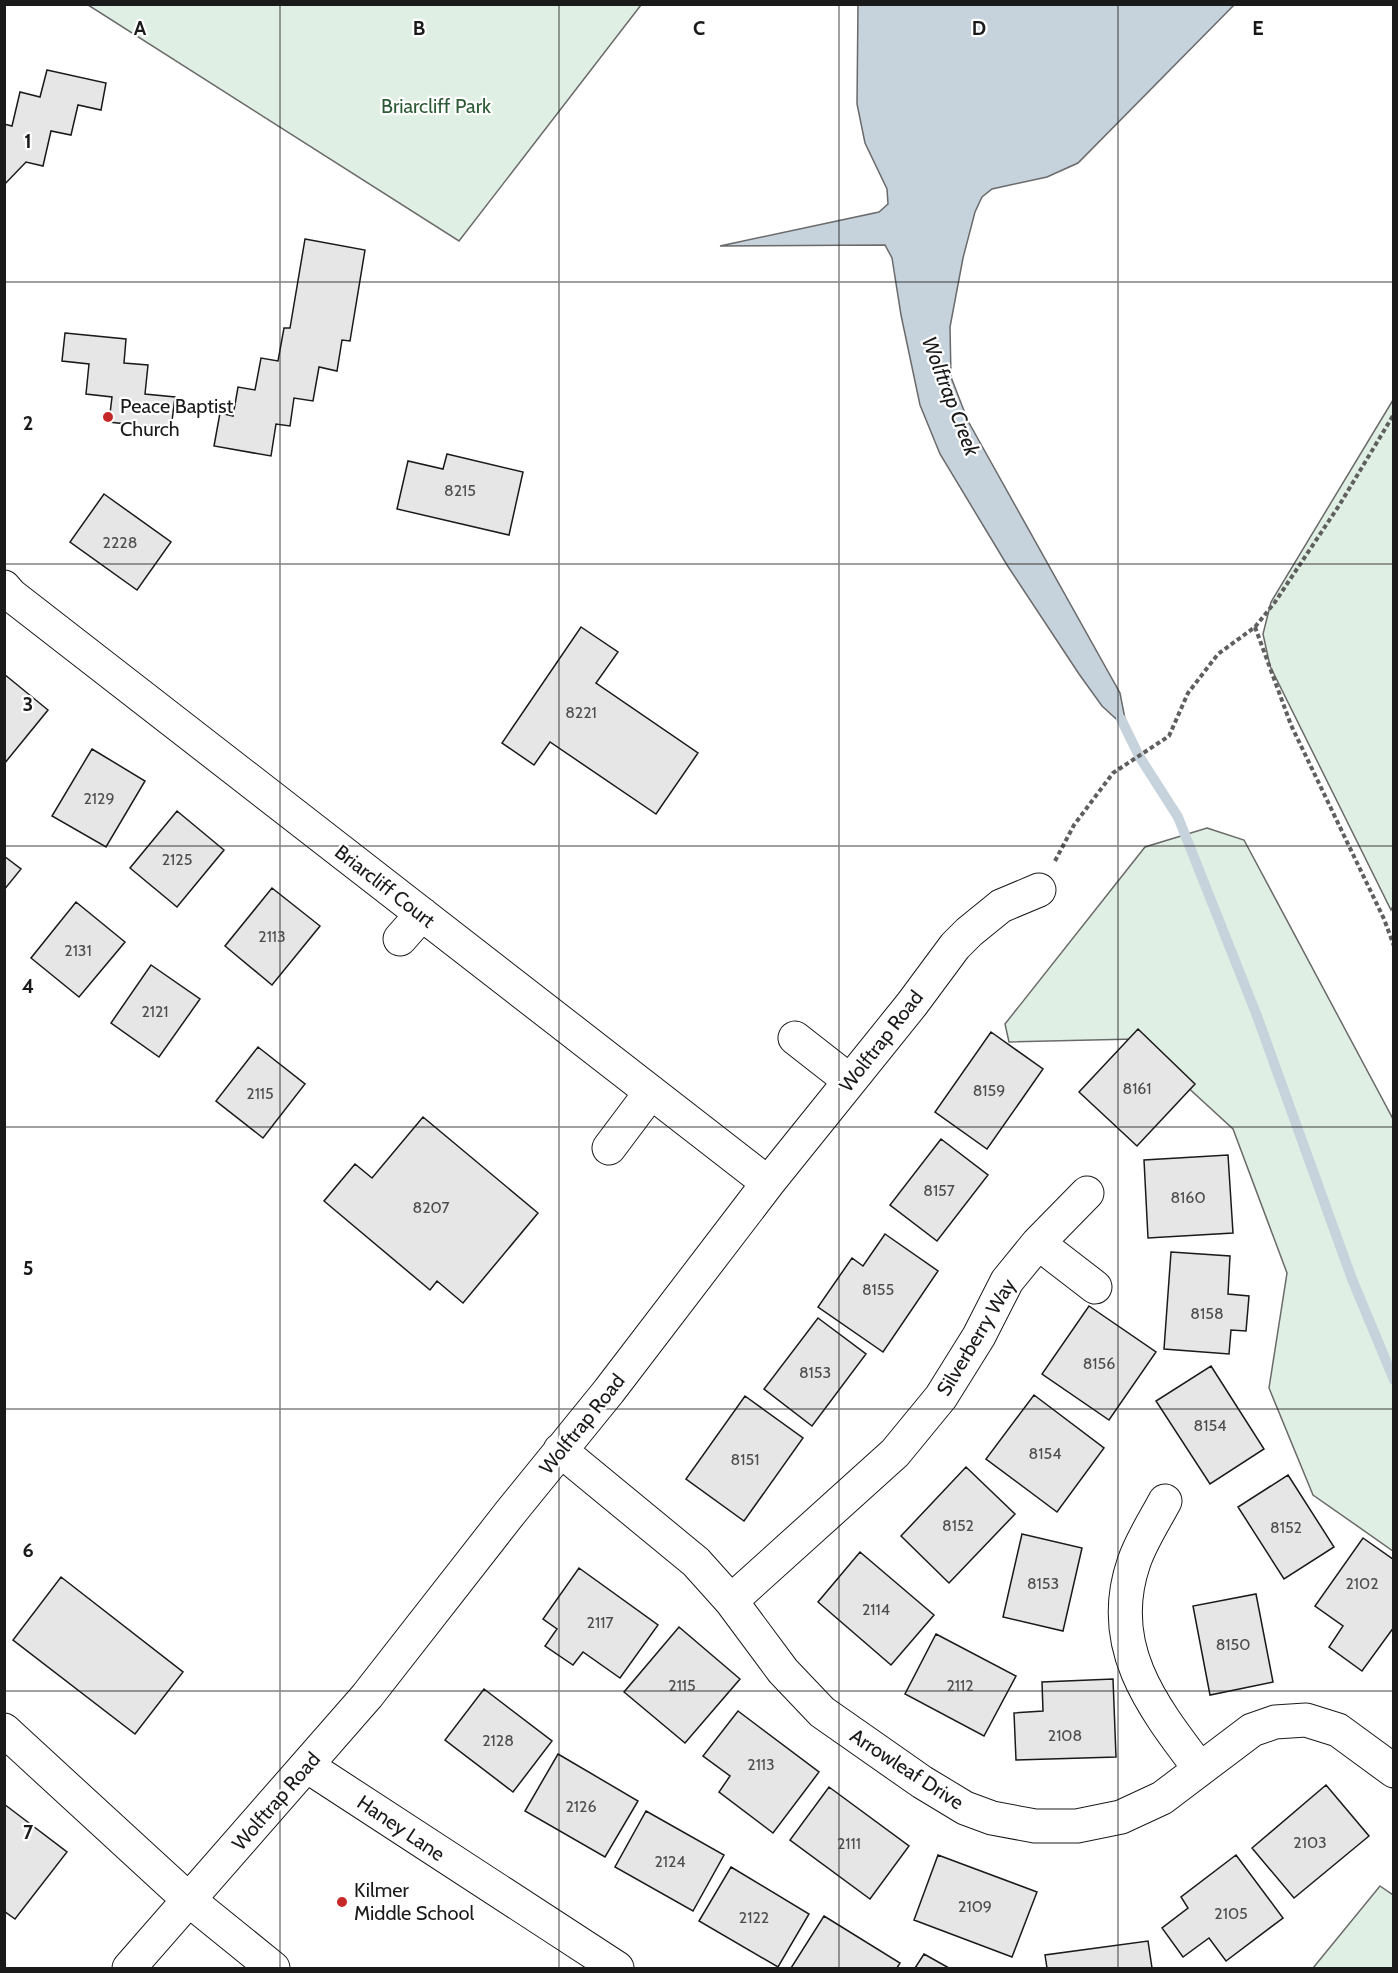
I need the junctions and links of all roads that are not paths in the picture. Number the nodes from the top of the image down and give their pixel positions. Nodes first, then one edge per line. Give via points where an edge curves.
1 (4, 587) edge
2 (1039, 890) road end
3 (422, 914) junction
4 (400, 939) dead end
5 (795, 1038) dead end
6 (850, 1081) junction
7 (651, 1092) junction
8 (609, 1148) dead end
9 (768, 1183) junction
10 (1087, 1193) dead end
11 (1038, 1244) junction
12 (1095, 1287) dead end
13 (560, 1450) junction
14 (1165, 1501) dead end
15 (731, 1601) junction
16 (4, 1730) edge
17 (307, 1766) junction
18 (1200, 1769) junction
19 (1394, 1770) edge
20 (189, 1900) junction
21 (129, 1968) edge
22 (273, 1968) edge
23 (616, 1968) edge

1 - 3 street, Briarcliff Court
2 - 6 street, Wolftrap Road via 1001,906 955,946
3 - 4 street
3 - 7 street, Briarcliff Court
5 - 6 street
6 - 9 street, Wolftrap Road
7 - 8 street
7 - 9 street, Briarcliff Court
9 - 13 street, Wolftrap Road
10 - 11 street, Silverberry Way
11 - 12 street
11 - 15 street, Silverberry Way via 1007,1281 941,1397 895,1453
13 - 15 street, Arrowleaf Drive via 696,1562
13 - 17 street, Wolftrap Road via 367,1696
14 - 18 street via 1134,1561 1125,1600 1129,1646 1140,1680 1162,1719
15 - 18 street, Arrowleaf Drive via 783,1671 822,1712 965,1808 1035,1826 1077,1826 1121,1817 1162,1798
16 - 20 street
17 - 20 street, Wolftrap Road
17 - 23 street, Haney Lane
18 - 19 street, Arrowleaf Drive via 1252,1730 1275,1722 1306,1720 1338,1730
20 - 21 street, Wolftrap Road
20 - 22 street

